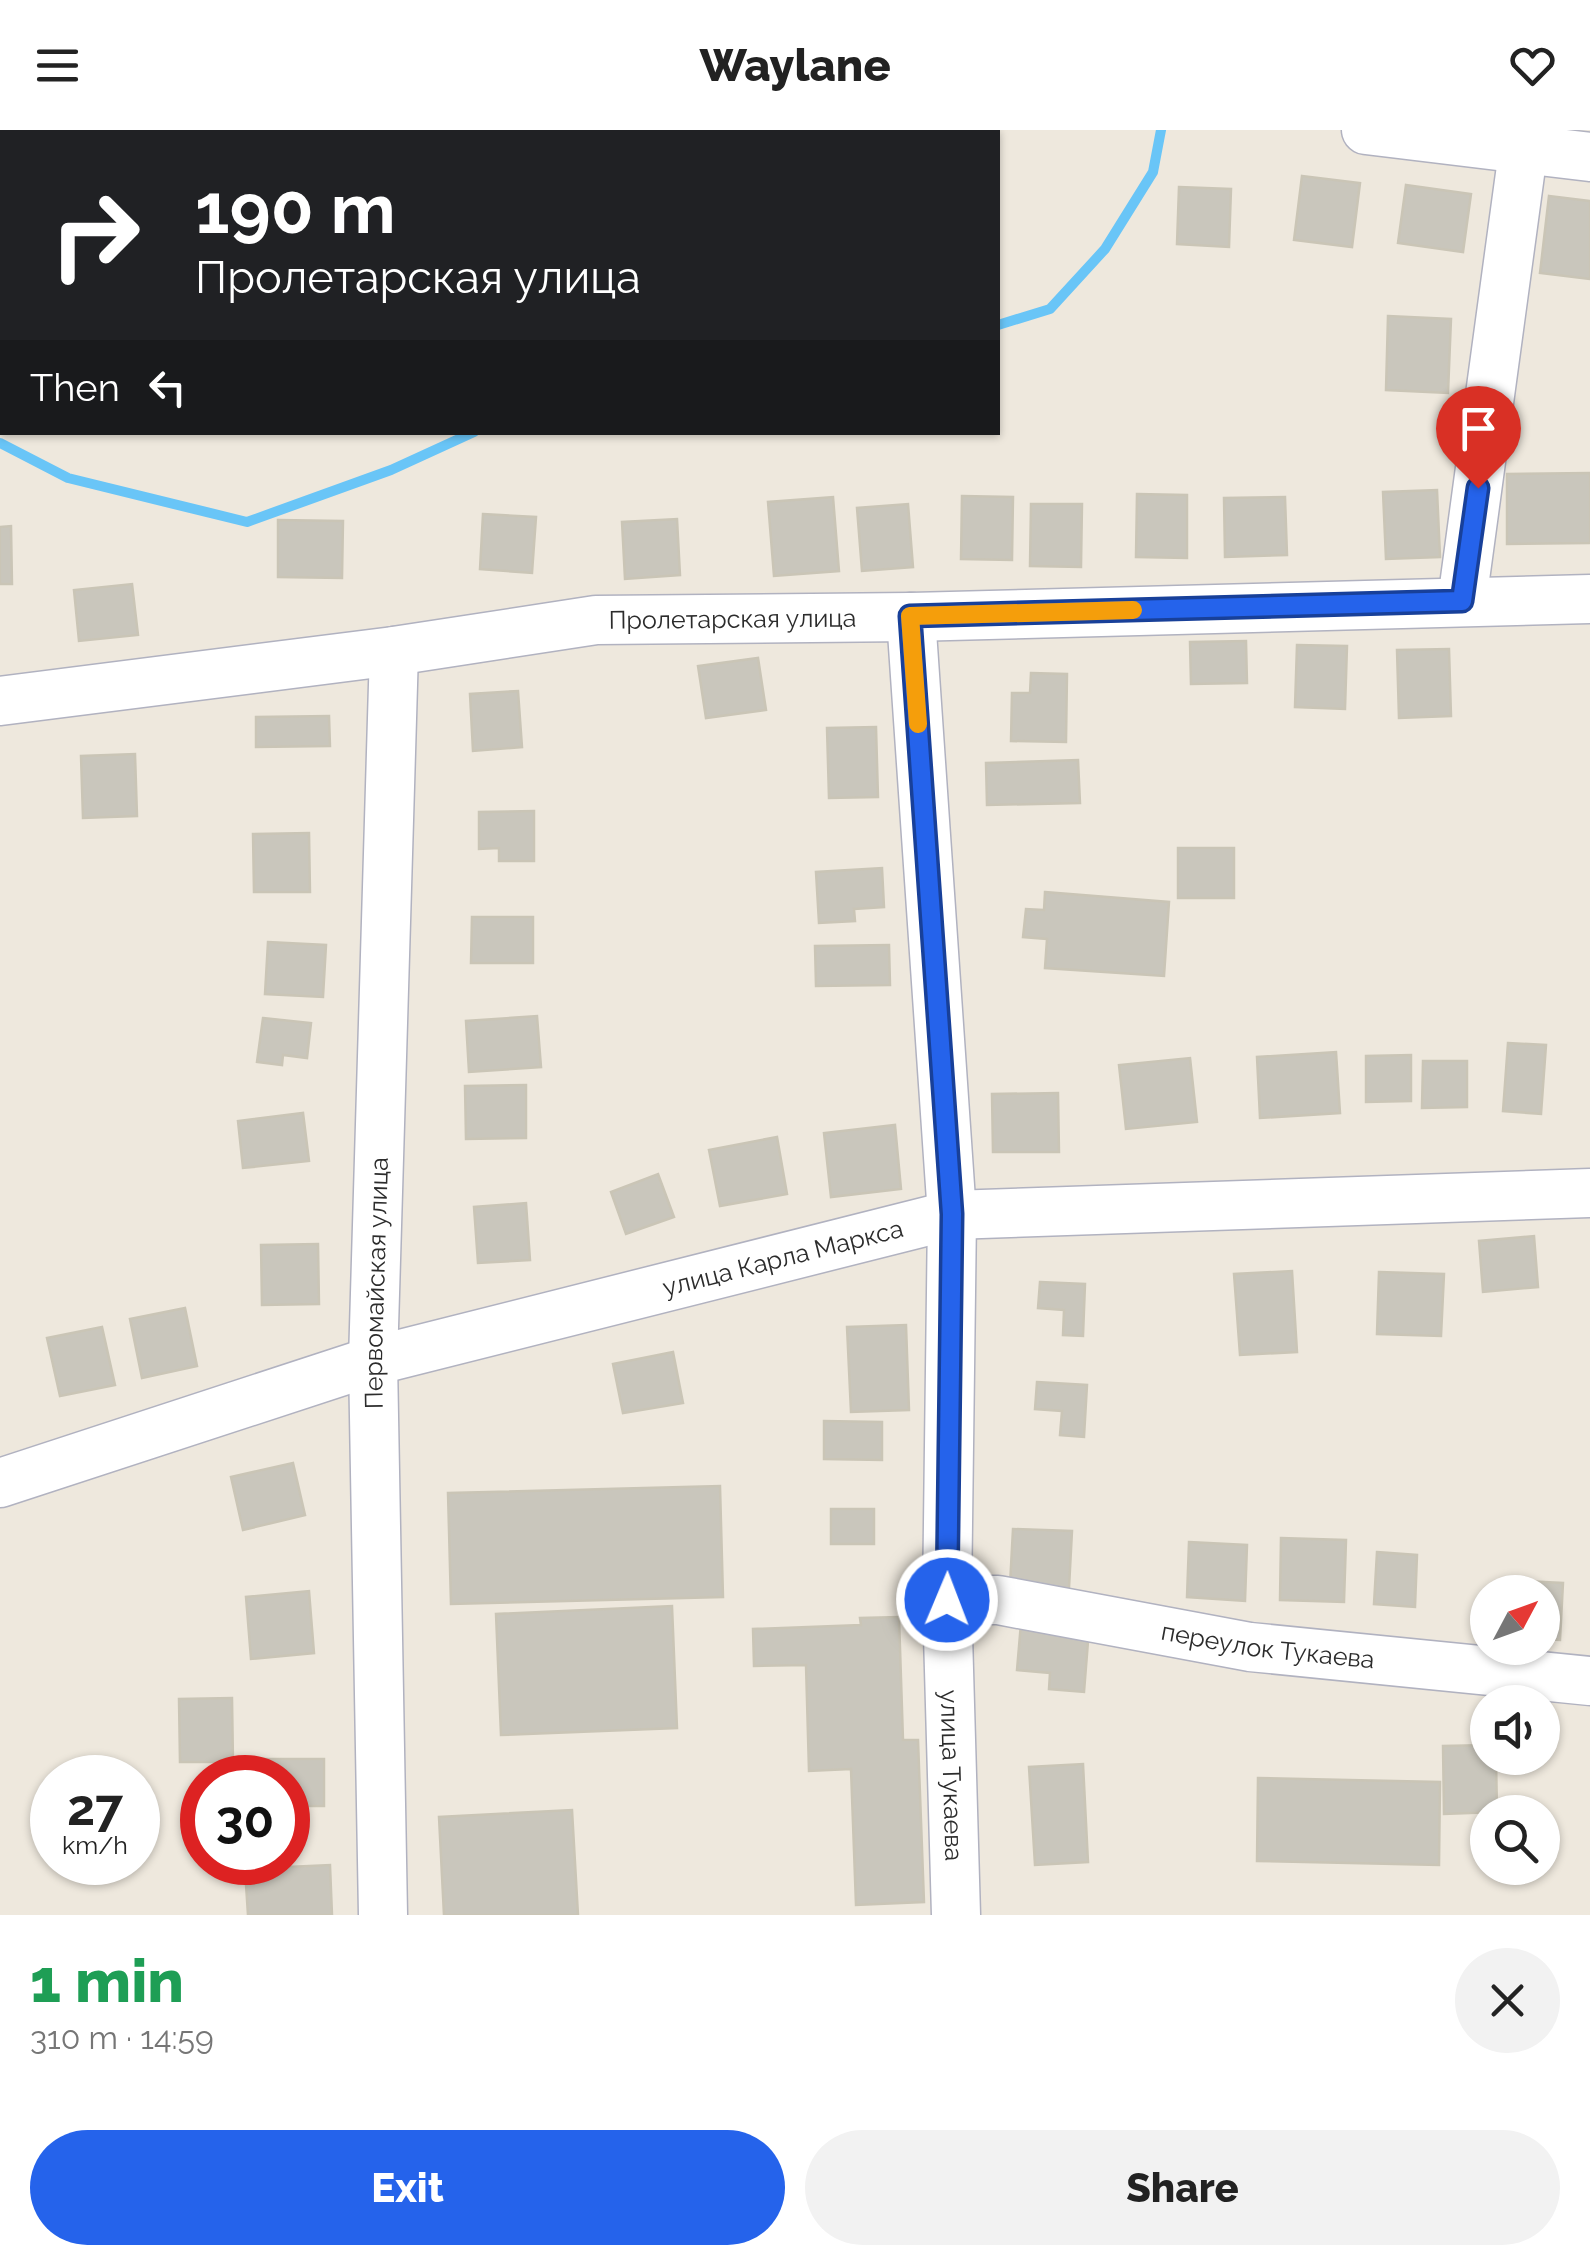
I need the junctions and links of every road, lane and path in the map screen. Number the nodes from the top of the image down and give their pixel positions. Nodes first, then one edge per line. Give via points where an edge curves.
1 (1366, 130) edge
2 (1525, 139) edge
3 (1590, 157) edge
4 (1590, 599) edge
5 (1462, 601) junction
6 (910, 616) junction
7 (394, 651) junction
8 (0, 701) edge
9 (1590, 1193) edge
10 (952, 1214) junction
11 (373, 1360) junction
12 (0, 1483) edge
13 (947, 1600) junction
14 (1590, 1681) edge
15 (383, 1915) edge
16 (956, 1915) edge

1 - 2 street
2 - 3 street
2 - 5 street
4 - 5 street, Пролетарская улица
5 - 6 street, Пролетарская улица
6 - 7 street, Пролетарская улица via 596,620
6 - 10 street, улица Тукаева
7 - 8 street, Пролетарская улица
7 - 11 street, Первомайская улица
9 - 10 street, улица Карла Маркса
10 - 11 street, улица Карла Маркса
10 - 13 street, улица Тукаева
11 - 12 street, улица Карла Маркса
11 - 15 street, Первомайская улица
13 - 14 street, переулок Тукаева via 998,1600 1250,1647
13 - 16 street, улица Тукаева

